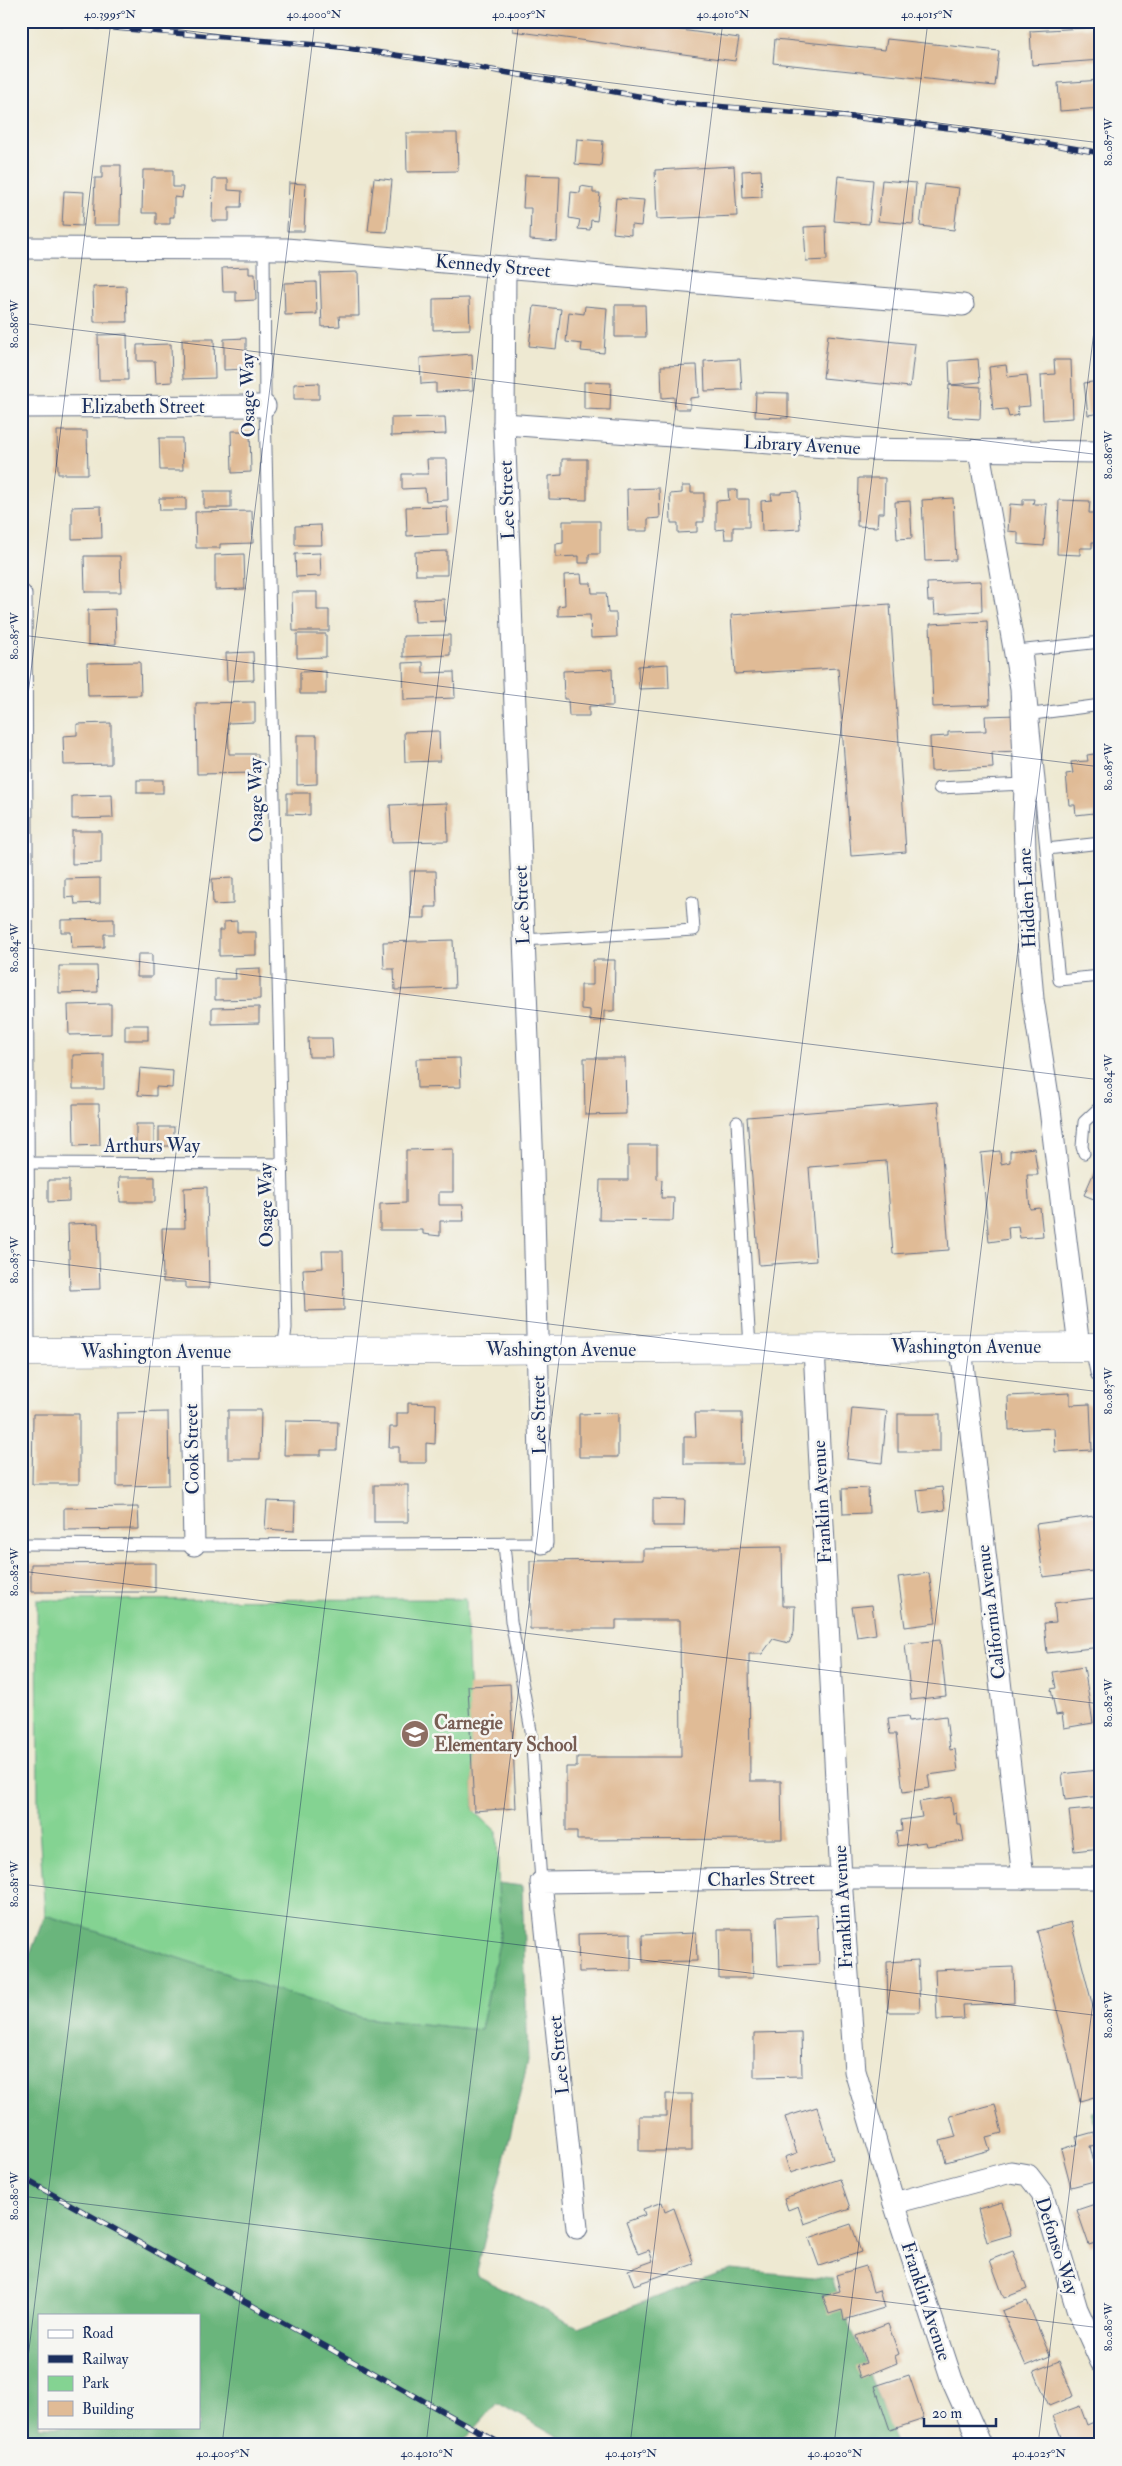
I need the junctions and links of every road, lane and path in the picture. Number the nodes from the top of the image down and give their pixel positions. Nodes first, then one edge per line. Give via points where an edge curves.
1 (21, 248) edge
2 (264, 248) junction
3 (505, 267) junction
4 (964, 304) dead end
5 (265, 406) junction
6 (21, 407) edge
7 (504, 424) junction
8 (979, 451) junction
9 (1101, 452) edge
10 (21, 595) edge
11 (1101, 642) edge
12 (1101, 705) edge
13 (1033, 714) junction
14 (1026, 784) junction
15 (939, 788) dead end
16 (1101, 843) edge
17 (1046, 848) junction
18 (692, 902) dead end
19 (523, 940) junction
20 (1101, 976) edge
21 (1101, 1106) edge
22 (737, 1122) dead end
23 (1084, 1153) dead end
24 (23, 1163) edge
25 (282, 1164) junction
26 (961, 1347) junction
27 (750, 1348) junction
28 (814, 1348) junction
29 (537, 1350) junction
30 (23, 1352) edge
31 (190, 1352) junction
32 (283, 1352) junction
33 (1094, 1353) edge
34 (504, 1543) junction
35 (542, 1543) joint
36 (21, 1544) edge
37 (194, 1545) junction
38 (841, 1878) junction
39 (1023, 1878) junction
40 (1101, 1878) edge
41 (541, 1882) junction
42 (894, 2203) junction
43 (577, 2228) dead end
44 (1101, 2362) edge
45 (981, 2445) edge

1 - 2 street, Kennedy Street
2 - 3 street, Kennedy Street
2 - 5 lane, Osage Way
3 - 4 street, Kennedy Street
3 - 7 street, Lee Street
5 - 6 street, Elizabeth Street
5 - 25 lane, Osage Way
7 - 8 street, Library Avenue via 823,448
7 - 19 street, Lee Street
8 - 9 street, Library Avenue
8 - 14 street, Hidden Lane via 1020,688
10 - 24 street
11 - 13 lane via 1026,650
12 - 13 lane
13 - 17 lane
14 - 15 lane
14 - 33 street, Hidden Lane via 1026,894 1033,999
16 - 17 lane
17 - 20 lane via 1059,980
18 - 19 lane via 694,930
19 - 29 street, Lee Street
21 - 23 lane via 1084,1122
22 - 27 lane
24 - 25 lane, Arthurs Way
24 - 30 street
25 - 32 lane, Osage Way via 286,1328
26 - 28 main road, Washington Avenue
26 - 33 main road, Washington Avenue
26 - 39 street, California Avenue
27 - 28 main road, Washington Avenue
27 - 29 main road, Washington Avenue
28 - 38 street, Franklin Avenue
29 - 32 main road, Washington Avenue
29 - 35 street, Lee Street
30 - 31 main road, Washington Avenue
31 - 32 main road, Washington Avenue
31 - 37 street, Cook Street
34 - 35 lane
34 - 37 lane
34 - 41 lane via 511,1621 531,1731
36 - 37 lane
38 - 39 street, Charles Street
38 - 41 street, Charles Street
38 - 42 street, Franklin Avenue via 855,2071
39 - 40 street, Charles Street
41 - 43 street, Lee Street
42 - 44 street, Defonso Way via 1012,2172 1028,2175 1042,2193 1077,2309
42 - 45 street, Franklin Avenue via 952,2380

